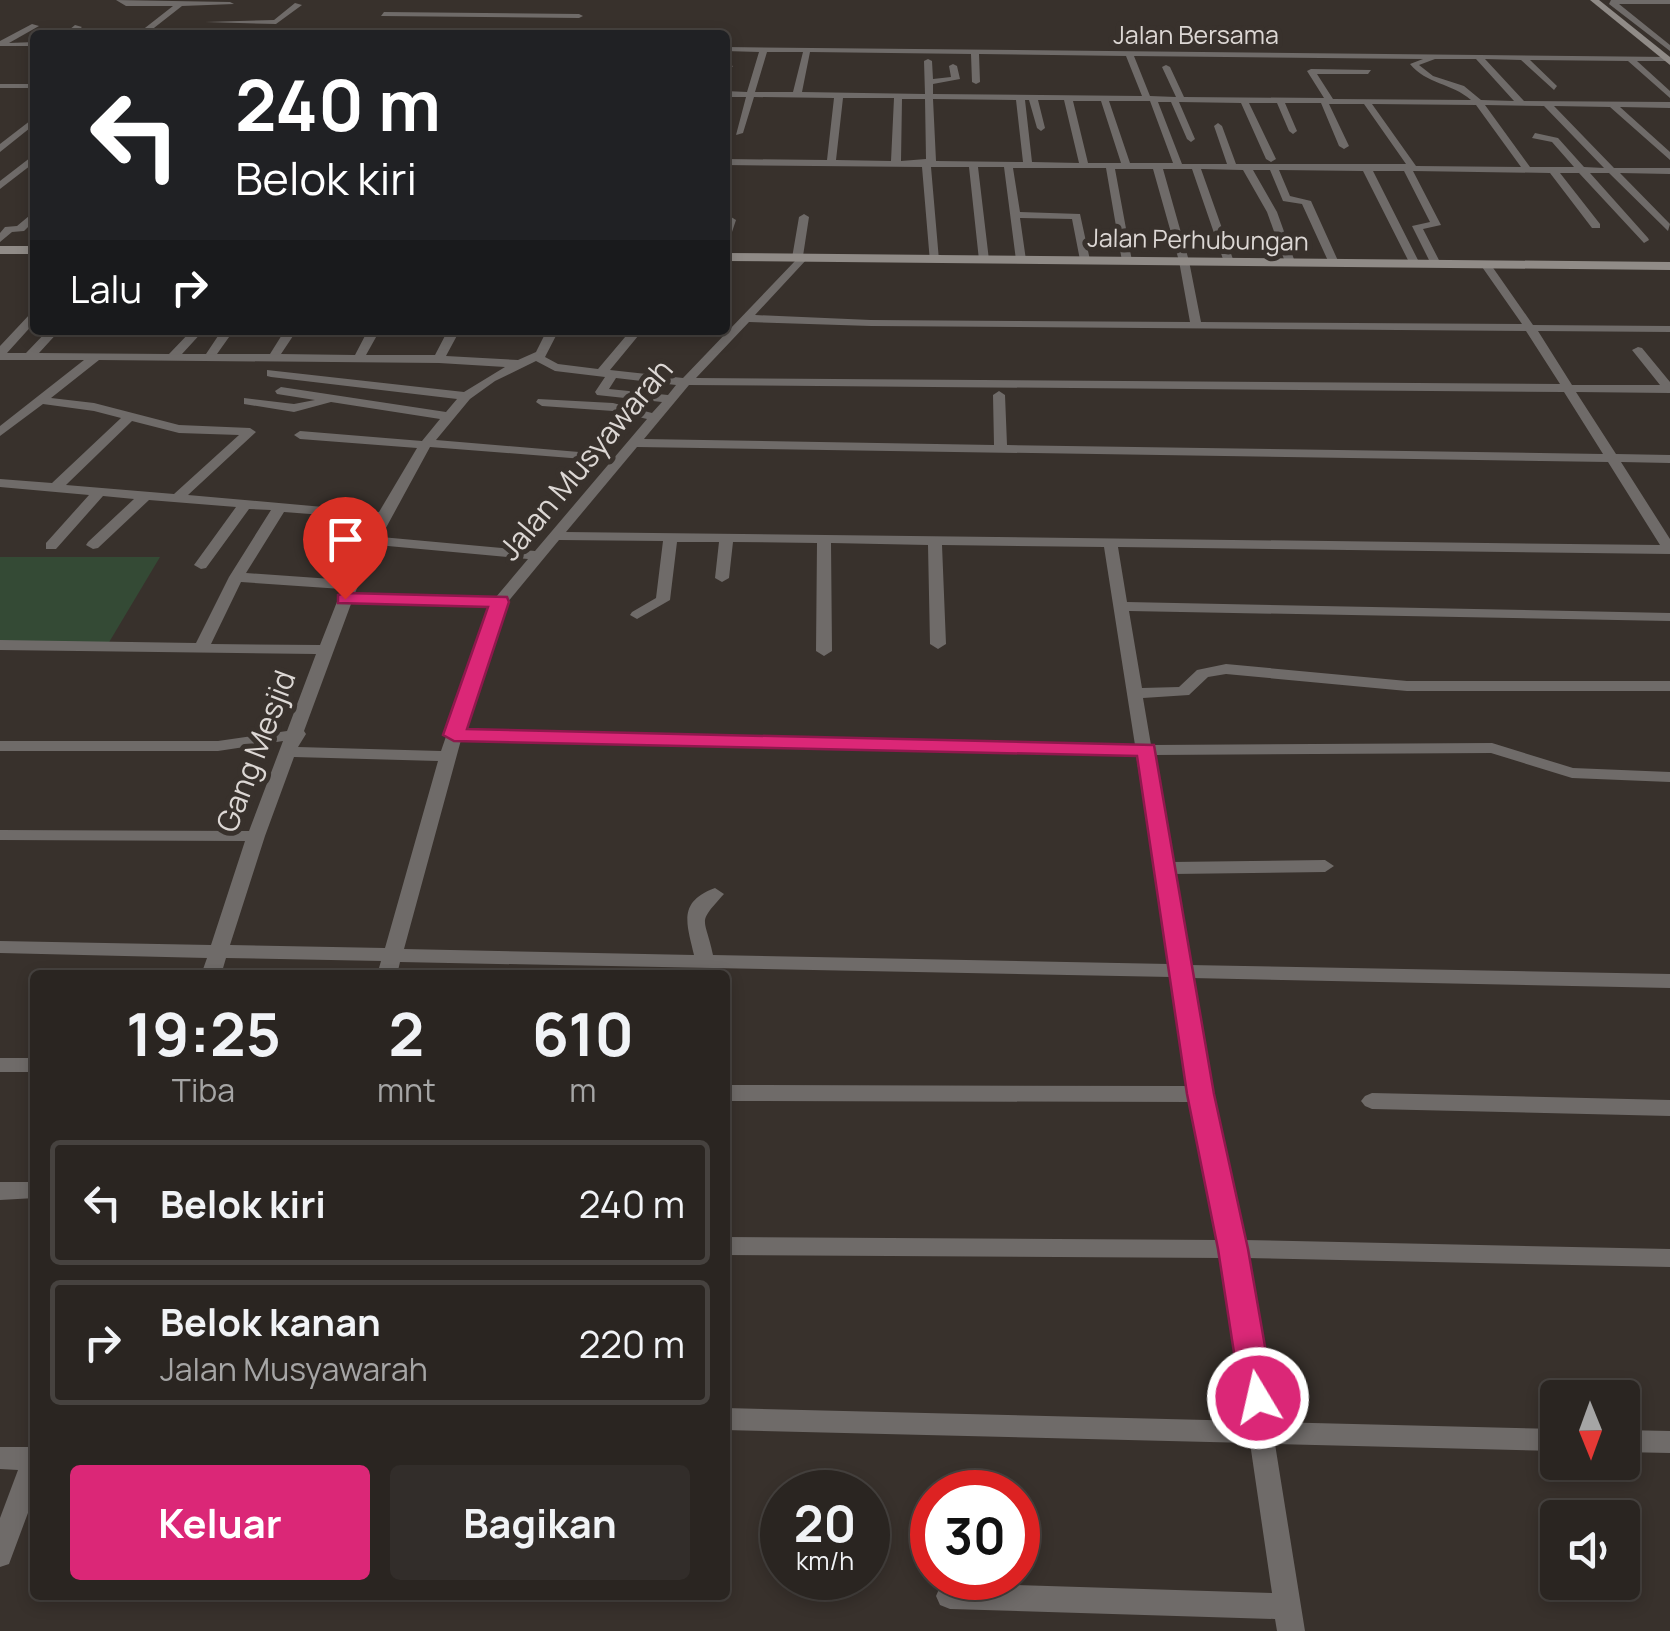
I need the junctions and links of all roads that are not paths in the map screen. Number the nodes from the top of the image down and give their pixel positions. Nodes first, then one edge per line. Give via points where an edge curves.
1 (120, 0) edge
2 (1595, 1) edge
3 (232, 2) edge
4 (1612, 2) edge
5 (1670, 2) edge
6 (180, 4) junction
7 (298, 5) dead end
8 (578, 16) dead end
9 (35, 26) dead end
10 (78, 27) dead end
11 (1645, 28) junction
12 (1658, 28) dead end
13 (74, 30) edge
14 (146, 30) edge
15 (399, 30) edge
16 (0, 44) edge
17 (30, 44) edge
18 (730, 49) edge
19 (764, 49) junction
20 (807, 50) junction
21 (976, 52) junction
22 (1129, 54) junction
23 (1434, 57) junction
24 (1478, 57) junction
25 (1524, 57) junction
26 (1669, 57) edge
27 (1629, 58) junction
28 (928, 61) dead end
29 (953, 66) dead end
30 (1166, 67) dead end
31 (1368, 72) dead end
32 (930, 82) junction
33 (976, 82) dead end
34 (0, 86) edge
35 (30, 86) edge
36 (1460, 88) junction
37 (1554, 88) dead end
38 (730, 94) edge
39 (749, 94) junction
40 (798, 95) junction
41 (1670, 95) edge
42 (838, 96) junction
43 (898, 96) junction
44 (932, 96) junction
45 (1020, 98) junction
46 (1034, 98) junction
47 (1068, 98) junction
48 (1104, 98) junction
49 (1150, 99) junction
50 (1178, 99) junction
51 (1244, 100) junction
52 (1280, 101) junction
53 (1327, 101) junction
54 (1366, 102) junction
55 (1477, 102) junction
56 (1521, 103) junction
57 (1546, 104) junction
58 (1612, 104) junction
59 (1670, 105) edge
60 (30, 124) edge
61 (1218, 126) dead end
62 (1041, 128) dead end
63 (1293, 131) dead end
64 (738, 133) dead end
65 (1535, 136) dead end
66 (1191, 138) dead end
67 (1344, 146) dead end
68 (0, 149) edge
69 (1670, 157) edge
70 (30, 160) edge
71 (14, 162) dead end
72 (30, 162) edge
73 (730, 162) edge
74 (831, 162) junction
75 (896, 162) junction
76 (929, 162) junction
77 (972, 163) junction
78 (1272, 163) junction
79 (1008, 164) junction
80 (1028, 164) junction
81 (1084, 164) junction
82 (1110, 164) junction
83 (1126, 165) junction
84 (1157, 165) junction
85 (1178, 165) junction
86 (1196, 165) junction
87 (1232, 166) junction
88 (1246, 166) junction
89 (1366, 167) junction
90 (1409, 168) junction
91 (1526, 169) junction
92 (1552, 169) junction
93 (1584, 170) junction
94 (1612, 170) junction
95 (1670, 171) edge
96 (0, 186) edge
97 (1016, 215) junction
98 (804, 217) dead end
99 (30, 219) edge
100 (731, 220) dead end
101 (730, 223) edge
102 (1596, 226) dead end
103 (1668, 228) edge
104 (0, 238) edge
105 (1644, 240) dead end
106 (0, 250) edge
107 (30, 250) edge
108 (730, 254) edge
109 (800, 258) junction
110 (934, 260) junction
111 (984, 260) junction
112 (1021, 260) junction
113 (1085, 260) junction
114 (1126, 261) junction
115 (1184, 261) junction
116 (1228, 262) junction
117 (1290, 262) junction
118 (1334, 263) junction
119 (1416, 264) junction
120 (1436, 264) junction
121 (1485, 264) junction
122 (1670, 266) edge
123 (745, 318) junction
124 (30, 320) edge
125 (1196, 325) junction
126 (1530, 328) junction
127 (1670, 329) edge
128 (730, 334) edge
129 (49, 335) edge
130 (193, 335) edge
131 (225, 335) edge
132 (288, 335) edge
133 (371, 335) edge
134 (451, 335) edge
135 (551, 335) edge
136 (634, 335) edge
137 (729, 335) edge
138 (1638, 350) dead end
139 (32, 354) junction
140 (0, 355) edge
141 (98, 355) junction
142 (173, 356) junction
143 (210, 356) junction
144 (278, 357) junction
145 (537, 357) junction
146 (359, 358) junction
147 (439, 359) junction
148 (520, 364) junction
149 (608, 372) junction
150 (264, 382) junction
151 (685, 382) junction
152 (1568, 389) junction
153 (1669, 389) edge
154 (281, 391) dead end
155 (998, 395) dead end
156 (466, 396) junction
157 (670, 399) junction
158 (38, 400) junction
159 (340, 400) junction
160 (542, 402) dead end
161 (131, 415) junction
162 (448, 416) junction
163 (654, 417) junction
164 (0, 432) edge
165 (300, 435) dead end
166 (633, 443) junction
167 (426, 444) junction
168 (1001, 450) junction
169 (590, 457) dead end
170 (1611, 458) junction
171 (1670, 459) edge
172 (0, 483) edge
173 (55, 488) junction
174 (98, 492) junction
175 (144, 496) junction
176 (176, 499) junction
177 (244, 505) junction
178 (278, 508) junction
179 (383, 516) junction
180 (556, 536) junction
181 (670, 538) junction
182 (726, 538) junction
183 (824, 539) junction
184 (372, 540) junction
185 (935, 540) junction
186 (1110, 542) junction
187 (93, 545) dead end
188 (51, 546) dead end
189 (1670, 549) edge
190 (539, 556) junction
191 (202, 565) dead end
192 (236, 577) junction
193 (722, 578) dead end
194 (348, 592) junction
195 (500, 602) junction
196 (1122, 606) junction
197 (637, 615) dead end
198 (1670, 617) edge
199 (938, 644) dead end
200 (0, 645) edge
201 (201, 648) junction
202 (327, 650) junction
203 (824, 651) dead end
204 (1670, 686) edge
205 (1136, 693) junction
206 (298, 734) junction
207 (454, 735) junction
208 (0, 746) edge
209 (1147, 750) junction
210 (290, 752) junction
211 (448, 756) junction
212 (1670, 776) edge
213 (0, 834) edge
214 (256, 836) junction
215 (1325, 866) dead end
216 (1165, 868) junction
217 (715, 894) dead end
218 (0, 947) edge
219 (220, 951) junction
220 (704, 962) junction
221 (390, 966) edge
222 (213, 970) edge
223 (1182, 972) junction
224 (1670, 981) edge
225 (0, 1065) edge
226 (30, 1065) edge
227 (730, 1093) edge
228 (1200, 1094) junction
229 (1372, 1100) dead end
230 (1670, 1108) edge
231 (30, 1190) edge
232 (0, 1191) edge
233 (730, 1246) edge
234 (1233, 1249) junction
235 (1670, 1258) edge
236 (730, 1419) edge
237 (1264, 1434) junction
238 (1540, 1440) edge
239 (1640, 1441) edge
240 (1670, 1442) edge
241 (0, 1458) edge
242 (30, 1458) edge
243 (30, 1472) edge
244 (0, 1555) edge
245 (1009, 1600) edge
246 (1289, 1619) edge

1 - 6 street
2 - 4 street
2 - 26 main road
3 - 6 street
3 - 7 street via 205,25 276,22
4 - 5 street
4 - 11 street
6 - 14 street
8 - 15 street via 381,11
9 - 16 street
10 - 13 street
11 - 12 street
11 - 26 street
16 - 17 street
18 - 19 street, Jalan Bersama
19 - 20 street, Jalan Bersama
19 - 39 street
20 - 21 street, Jalan Bersama
20 - 40 street
21 - 22 street, Jalan Bersama
21 - 33 street
22 - 23 street, Jalan Bersama
22 - 49 street
23 - 24 street, Jalan Bersama
23 - 36 street
23 - 36 street via 1414,64 1428,80
24 - 25 street, Jalan Bersama
24 - 56 street
25 - 27 street, Jalan Bersama
25 - 37 street
26 - 27 street, Jalan Bersama
27 - 41 street
28 - 32 street
29 - 32 street via 956,80
30 - 50 street
31 - 53 street via 1311,72
32 - 44 street
34 - 35 street
36 - 55 street
38 - 39 street
39 - 40 street
39 - 64 street
40 - 42 street
42 - 43 street
42 - 74 street
43 - 44 street
43 - 75 street
44 - 45 street
44 - 76 street
45 - 46 street
45 - 80 street
46 - 47 street
46 - 62 street
47 - 48 street
47 - 81 street
48 - 49 street
48 - 83 street
49 - 50 street
49 - 85 street
50 - 51 street
50 - 66 street
51 - 52 street
51 - 78 street
52 - 53 street
52 - 63 street
53 - 54 street
53 - 67 street
54 - 55 street
54 - 90 street
55 - 56 street
55 - 91 street
56 - 57 street
57 - 58 street
57 - 94 street
58 - 59 street
58 - 69 street
60 - 68 street
61 - 87 street
65 - 93 street via 1555,140
70 - 71 street
72 - 96 street
73 - 74 street
74 - 75 street
75 - 76 street
76 - 77 street
76 - 110 street
77 - 79 street
77 - 111 street
78 - 88 street
78 - 89 street
78 - 118 street via 1286,199 1306,201
79 - 80 street
79 - 97 street
80 - 81 street
81 - 82 street
82 - 83 street
82 - 114 street
83 - 84 street
84 - 85 street
84 - 115 street
85 - 86 street
86 - 87 street
86 - 116 street
87 - 88 street
88 - 117 street
89 - 90 street
89 - 119 street
90 - 91 street
90 - 120 street via 1436,225 1417,226
91 - 92 street
92 - 93 street
92 - 102 street
93 - 94 street
93 - 105 street
94 - 95 street
94 - 103 street
97 - 112 street
97 - 113 street via 1076,216
98 - 109 street
99 - 104 street
100 - 101 street
106 - 107 main road
108 - 109 main road, Jalan Perhubungan
109 - 110 main road, Jalan Perhubungan
109 - 123 street, Jalan Musyawarah
110 - 111 main road, Jalan Perhubungan
111 - 112 main road, Jalan Perhubungan
112 - 113 main road, Jalan Perhubungan
113 - 114 main road, Jalan Perhubungan
114 - 115 main road, Jalan Perhubungan
115 - 116 main road, Jalan Perhubungan
115 - 125 street
116 - 117 main road, Jalan Perhubungan
117 - 118 main road, Jalan Perhubungan
118 - 119 main road, Jalan Perhubungan
119 - 120 main road, Jalan Perhubungan
120 - 121 main road, Jalan Perhubungan
121 - 122 main road, Jalan Perhubungan
121 - 126 street
123 - 125 street
123 - 128 street, Jalan Musyawarah
124 - 140 street
125 - 126 street
126 - 127 street
126 - 152 street
129 - 139 street
130 - 142 street
131 - 143 street
132 - 144 street
133 - 146 street
134 - 147 street
135 - 145 street
136 - 149 street
137 - 151 street, Jalan Musyawarah
138 - 153 street
139 - 140 street
139 - 141 street
141 - 142 street
141 - 158 street
142 - 143 street
143 - 144 street
144 - 146 street
144 - 150 street
145 - 148 street, Gang Mesjid
145 - 149 street via 555,367
146 - 147 street
147 - 148 street
148 - 156 street, Gang Mesjid
149 - 151 street
149 - 157 street via 601,392
150 - 156 street
150 - 159 street via 248,401 294,408
151 - 152 street
151 - 157 street, Jalan Musyawarah
152 - 153 street
152 - 170 street
154 - 159 street
155 - 168 street
156 - 162 street, Gang Mesjid
157 - 163 street, Jalan Musyawarah
158 - 161 street
158 - 164 street
159 - 162 street
160 - 163 street
161 - 173 street
161 - 176 street via 179,429 250,432
162 - 167 street, Gang Mesjid
163 - 166 street, Jalan Musyawarah
165 - 167 street
166 - 168 street
166 - 180 street, Jalan Musyawarah
167 - 169 street
167 - 179 street, Gang Mesjid
168 - 170 street
170 - 171 street
170 - 189 street
172 - 173 street
173 - 174 street
174 - 175 street
174 - 188 street
175 - 176 street
175 - 187 street
176 - 177 street
177 - 178 street
177 - 191 street
178 - 179 street
178 - 192 street
179 - 184 street, Gang Mesjid
180 - 181 street
180 - 190 street, Jalan Musyawarah
181 - 182 street
181 - 197 street via 663,600
182 - 183 street
182 - 193 street
183 - 185 street
183 - 203 street
184 - 190 street
184 - 194 street, Gang Mesjid
185 - 186 street
185 - 199 street
186 - 189 street
186 - 196 street
190 - 195 street, Jalan Musyawarah
192 - 194 street
192 - 201 street
194 - 195 street
194 - 202 street, Gang Mesjid
195 - 207 street, Jalan Musyawarah
196 - 198 street
196 - 205 street
200 - 201 street
201 - 202 street
202 - 206 street, Gang Mesjid
204 - 205 street via 1419,686 1226,669 1203,673 1183,692
205 - 209 street
206 - 208 street via 218,746
206 - 210 street, Gang Mesjid
207 - 209 street
207 - 211 street, Jalan Musyawarah
209 - 212 street via 1492,748 1572,773
209 - 216 street
210 - 211 street
210 - 214 street, Gang Mesjid
211 - 221 street, Jalan Musyawarah
213 - 214 street
214 - 219 street, Gang Mesjid
215 - 216 street
216 - 223 street
217 - 220 street via 696,917
218 - 219 street
219 - 221 street
219 - 222 street, Gang Mesjid
220 - 221 street
220 - 223 street
223 - 224 street
223 - 228 street
225 - 226 street
227 - 228 street
228 - 234 street
229 - 230 street
231 - 232 street
233 - 234 street
234 - 235 street
234 - 237 street
236 - 237 street
237 - 238 street
237 - 246 street
239 - 240 street
241 - 242 street
243 - 244 street
245 - 246 street

